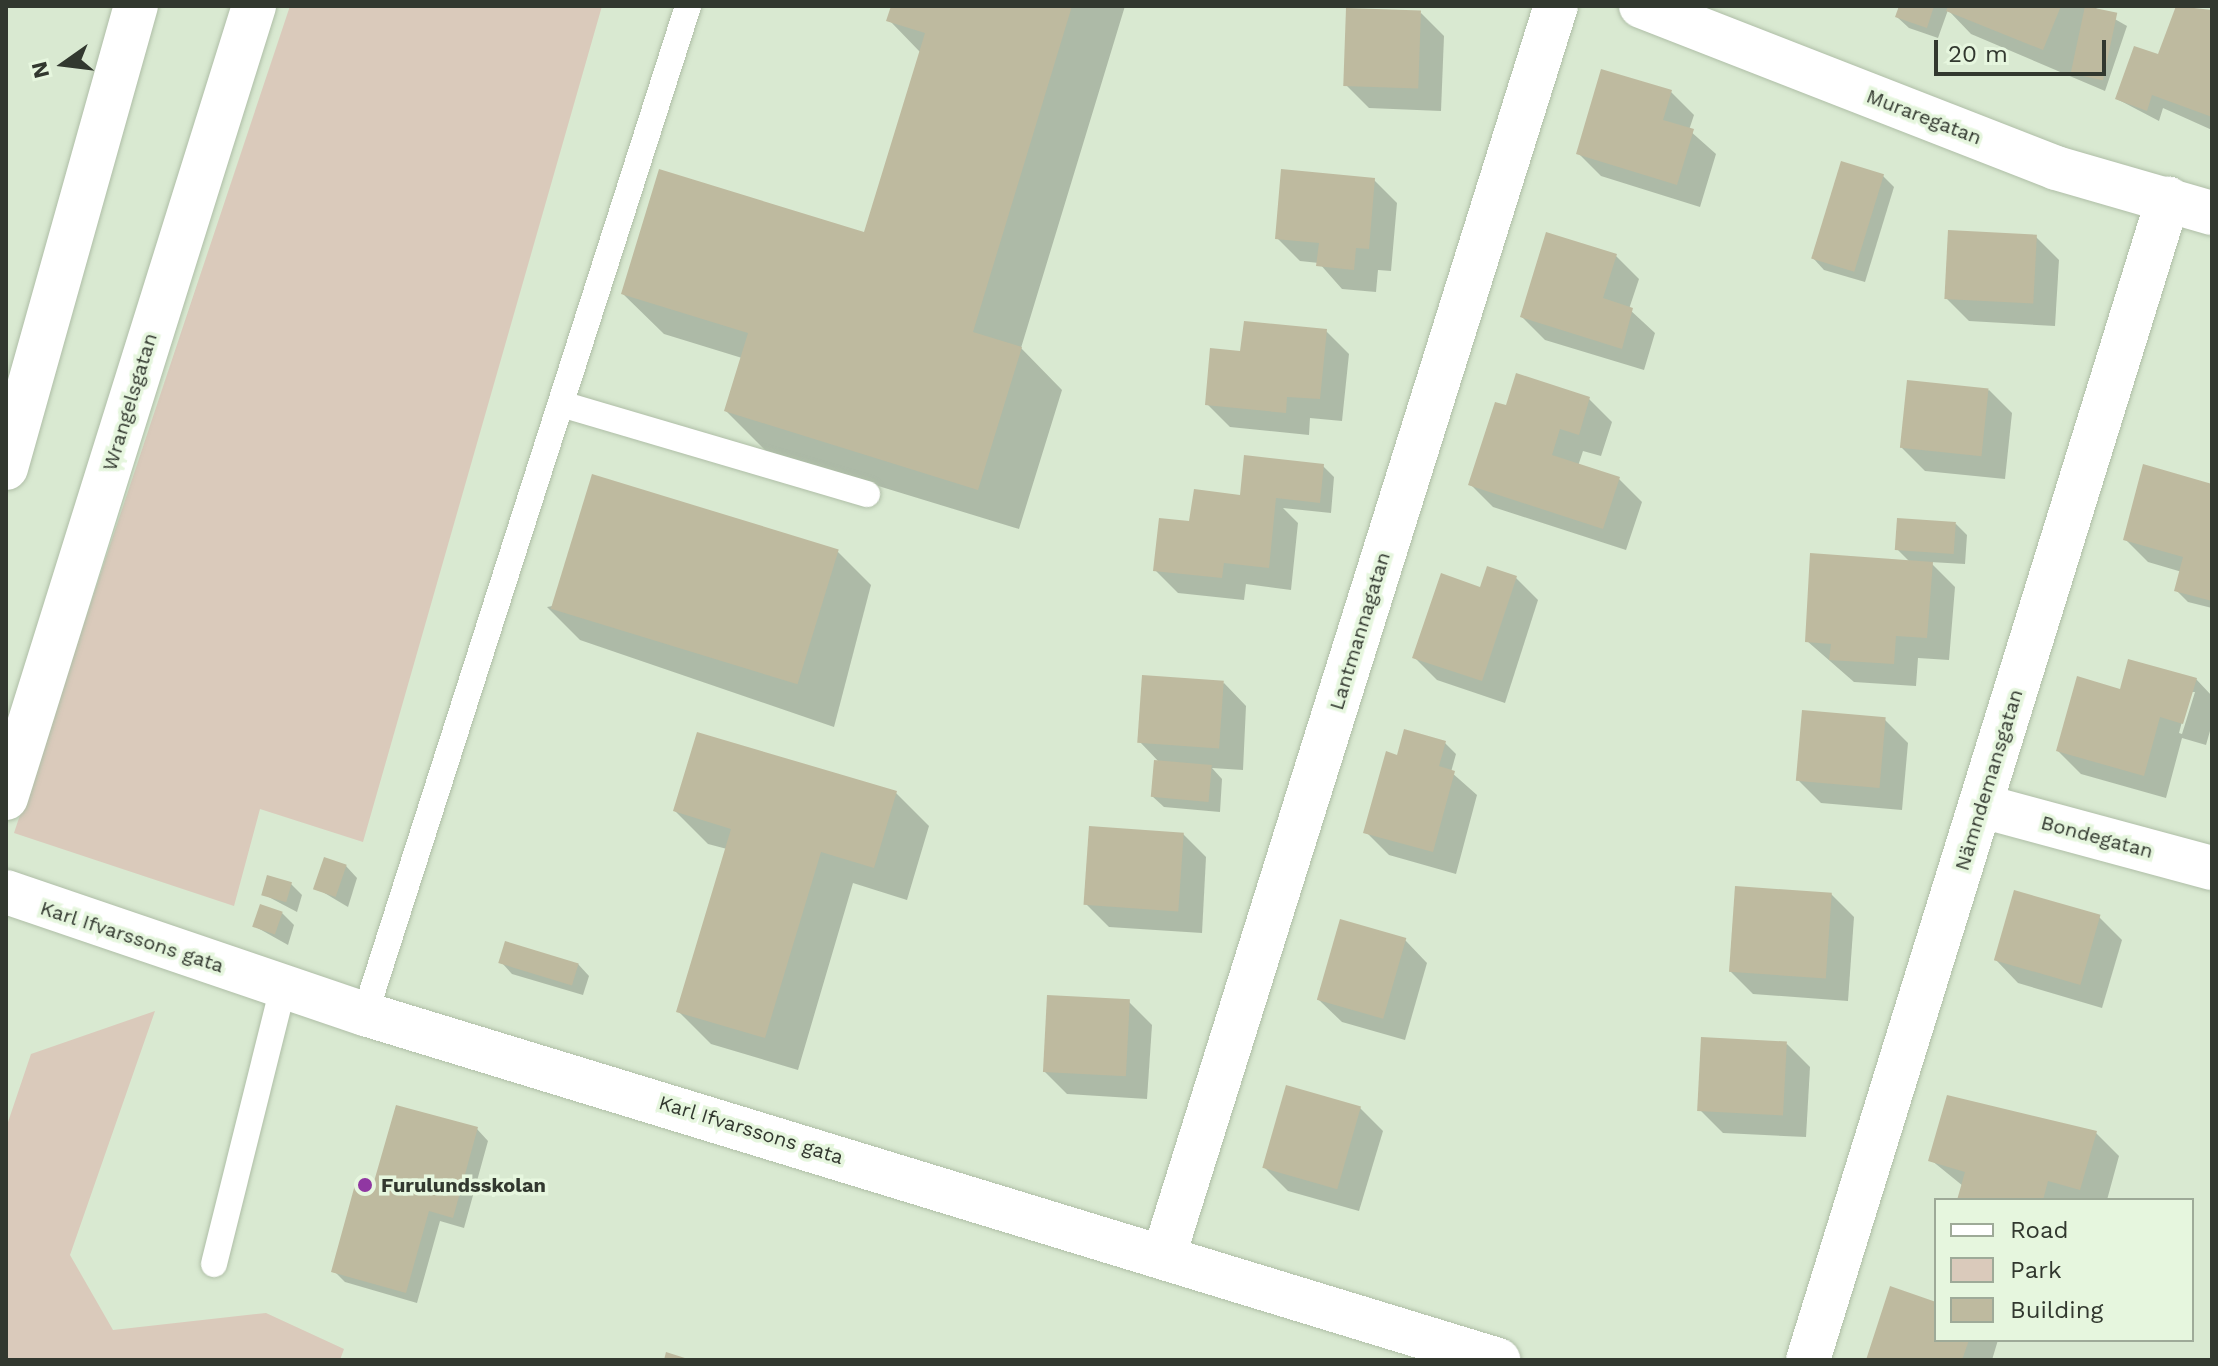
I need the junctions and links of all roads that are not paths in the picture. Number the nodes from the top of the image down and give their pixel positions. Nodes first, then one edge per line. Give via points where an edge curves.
1 (136, 6) edge
2 (254, 6) edge
3 (688, 6) edge
4 (1556, 6) edge
5 (1641, 6) edge
6 (2168, 199) junction
7 (2212, 213) edge
8 (561, 404) junction
9 (6, 468) edge
10 (867, 494) dead end
11 (6, 798) edge
12 (1982, 806) junction
13 (2212, 868) edge
14 (6, 892) edge
15 (283, 987) junction
16 (365, 1014) junction
17 (1164, 1255) junction
18 (214, 1264) dead end
19 (1498, 1360) edge
20 (1808, 1360) edge

1 - 9 street
2 - 11 street, Wrangelsgatan
3 - 8 lane
4 - 17 street, Lantmannagatan
5 - 6 street, Muraregatan via 2056,168
6 - 7 street, Muraregatan
6 - 12 street, Nämndemansgatan
8 - 10 lane
8 - 16 lane
12 - 13 street, Bondegatan
12 - 20 street, Nämndemansgatan
14 - 15 street, Karl Ifvarssons gata
15 - 16 street, Karl Ifvarssons gata
15 - 18 lane
16 - 17 street, Karl Ifvarssons gata
17 - 19 street, Karl Ifvarssons gata

